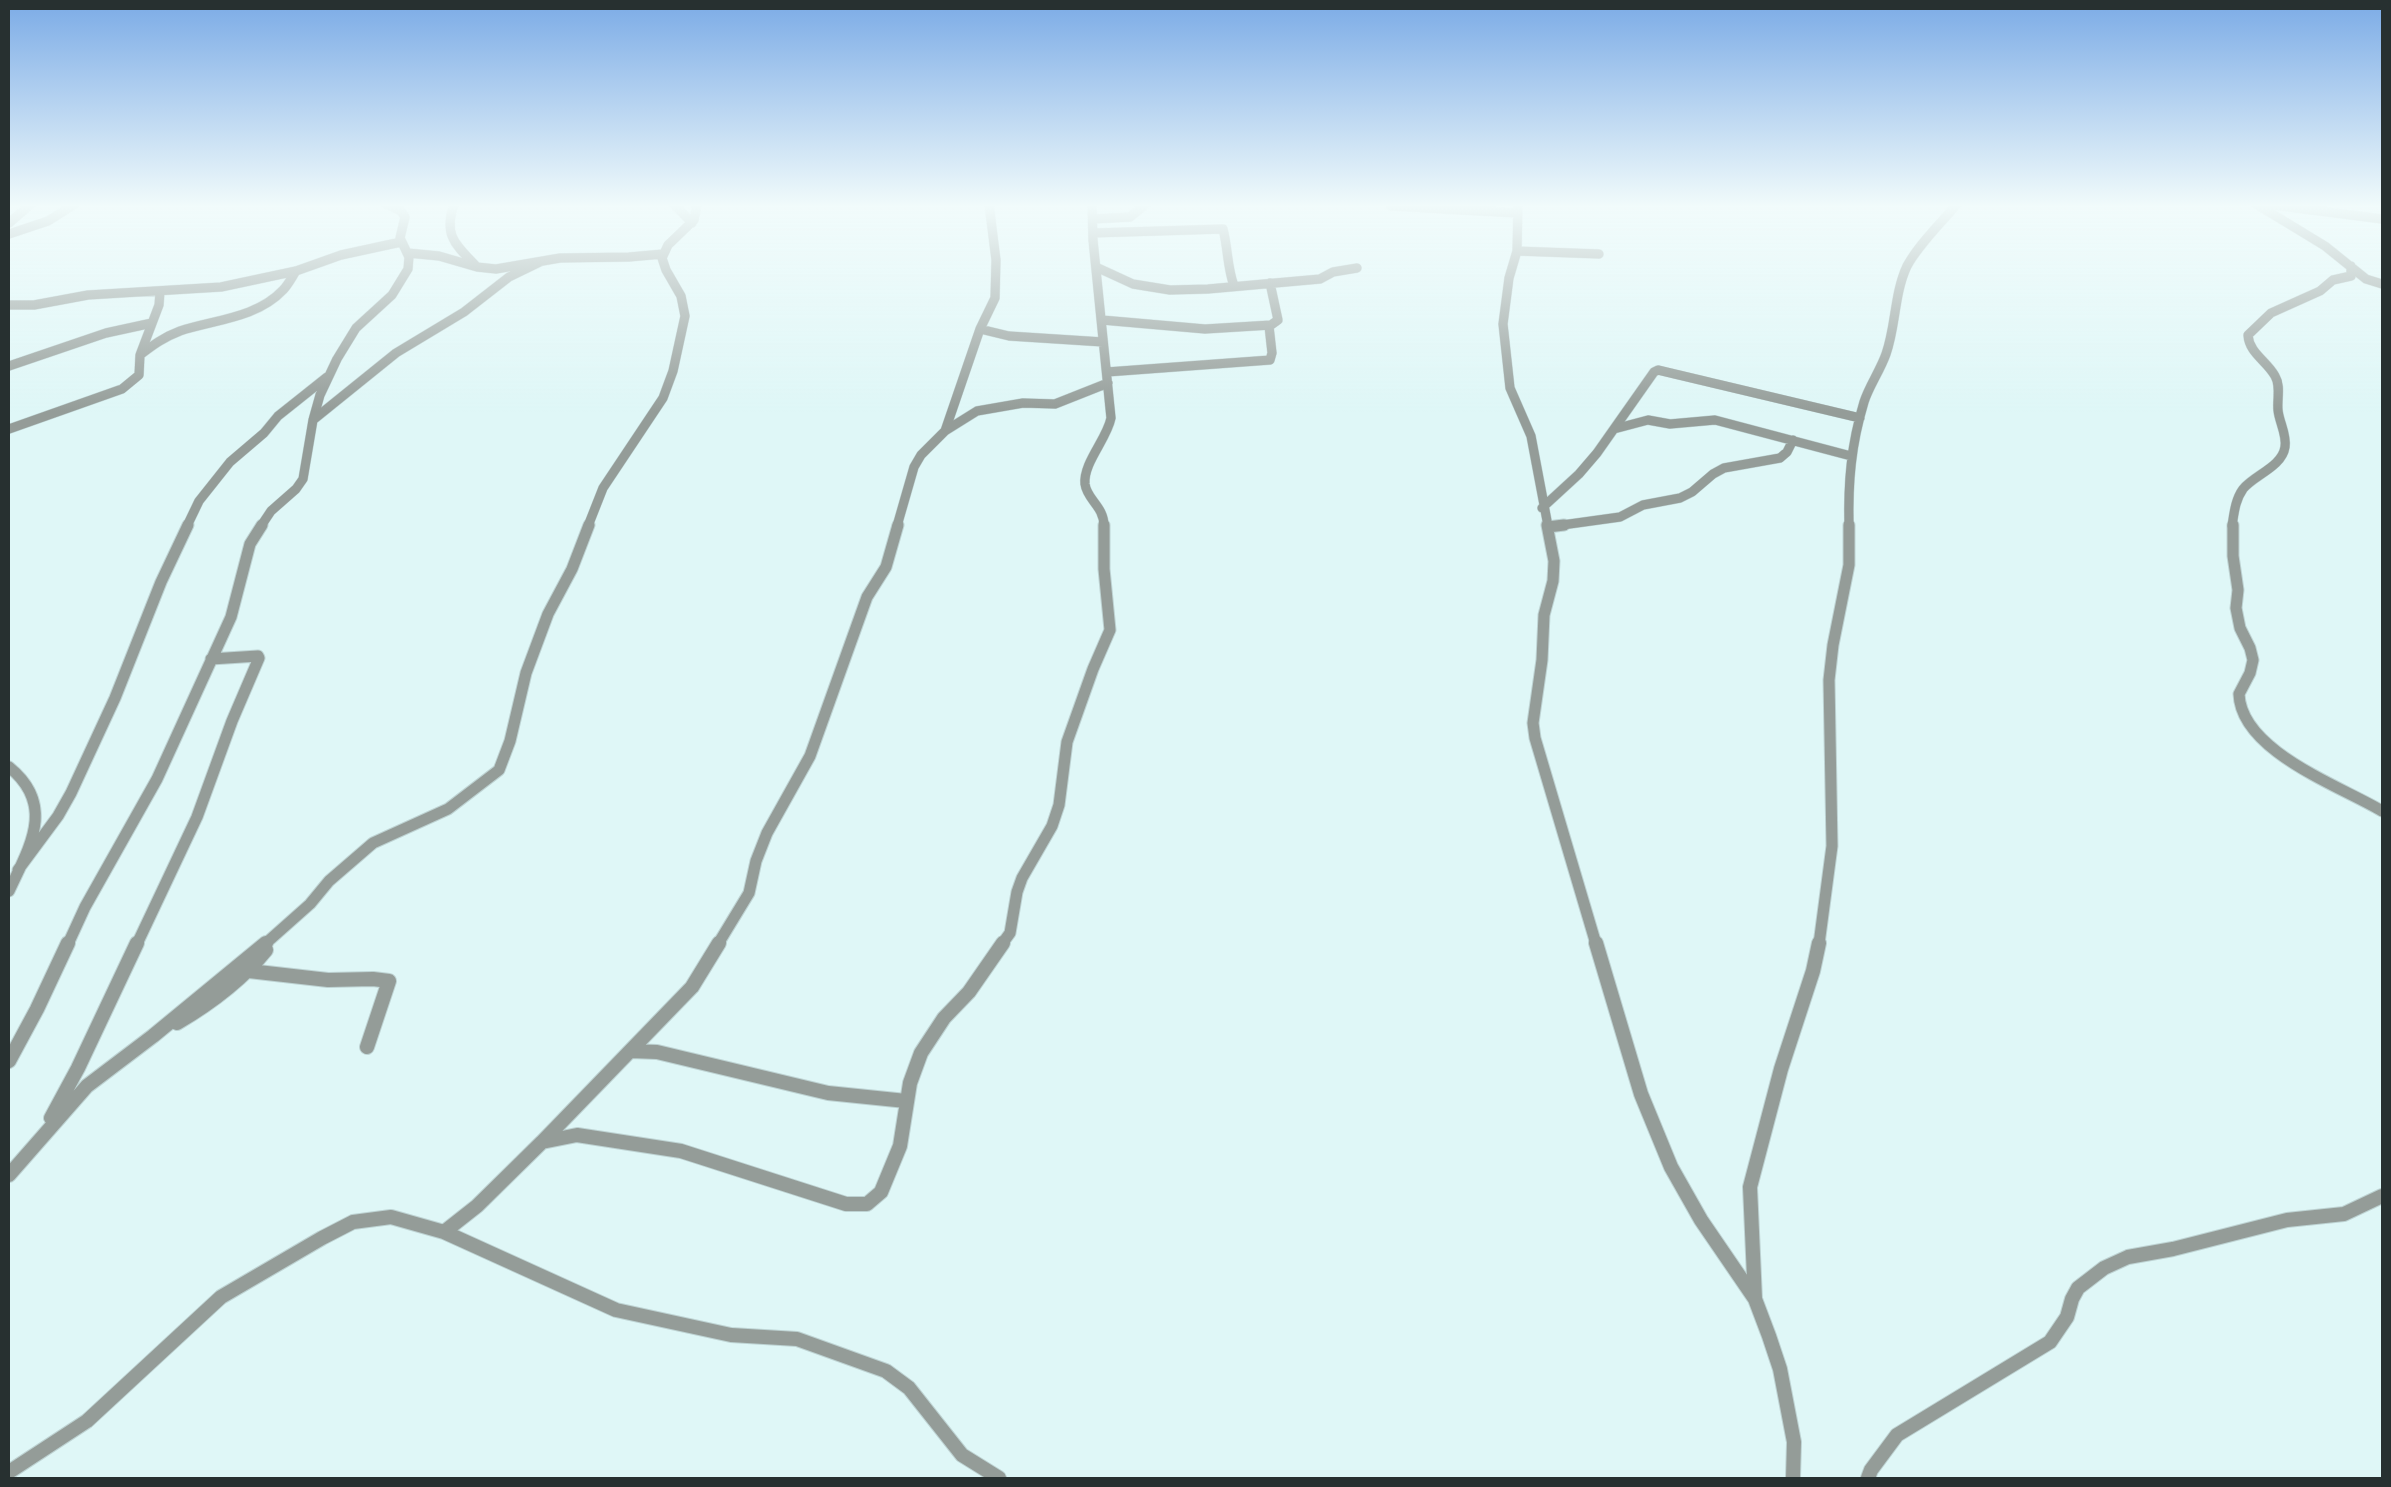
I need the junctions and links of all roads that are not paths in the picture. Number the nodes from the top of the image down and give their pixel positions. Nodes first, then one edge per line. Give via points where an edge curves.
1 (285, 273) edge
2 (294, 273) edge
3 (406, 273) edge
4 (516, 273) edge
5 (668, 273) edge
6 (995, 273) edge
7 (1097, 273) edge
8 (1107, 273) edge
9 (1230, 273) edge
10 (1331, 273) edge
11 (1510, 273) edge
12 (1905, 273) edge
13 (2351, 273) edge
14 (2360, 273) edge
15 (1270, 283) junction
16 (2382, 284) edge
17 (1234, 286) junction
18 (160, 292) junction
19 (9, 305) edge
20 (1102, 320) junction
21 (152, 323) junction
22 (1269, 326) junction
23 (980, 329) junction
24 (1104, 342) junction
25 (140, 355) junction
26 (9, 366) edge
27 (330, 375) junction
28 (1108, 377) junction
29 (1860, 418) junction
30 (313, 420) junction
31 (9, 429) edge
32 (1614, 429) junction
33 (945, 431) junction
34 (1792, 440) junction
35 (1851, 456) junction
36 (1542, 508) junction
37 (1548, 527) junction
38 (211, 659) junction
39 (9, 767) edge
40 (2382, 811) edge
41 (18, 870) junction
42 (9, 891) edge
43 (278, 933) junction
44 (249, 971) junction
45 (153, 1036) junction
46 (367, 1047) dead end
47 (631, 1051) junction
48 (9, 1061) edge
49 (906, 1101) junction
50 (42, 1136) junction
51 (542, 1142) junction
52 (9, 1176) edge
53 (2382, 1196) edge
54 (444, 1232) junction
55 (1754, 1299) junction
56 (9, 1472) edge
57 (999, 1478) edge
58 (1793, 1478) edge
59 (1868, 1478) edge

1 - 18 street via 213,289
2 - 25 street via 279,296 264,305 166,337
3 - 27 street via 395,292 356,328
4 - 30 street via 464,312 396,353
5 - 43 street via 684,307 673,371 663,398 603,488 572,570 548,614 526,674 510,741 499,770 448,809 373,843 329,881 310,904
6 - 23 street via 993,304
7 - 20 street
8 - 17 street via 1146,288 1209,290
9 - 17 street
10 - 15 street via 1324,278
11 - 36 street via 1503,324 1510,388 1531,436
12 - 29 street via 1896,300 1886,354 1864,401
13 - 40 street via 2271,314 2248,336 2249,344 2278,381 2278,412 2285,442 2283,455 2278,461 2254,476 2239,495 2234,516 2232,552 2238,590 2237,615 2255,664 2239,698 2254,730 2282,754
14 - 16 street
15 - 17 street
15 - 22 street via 1278,321
18 - 19 street via 88,295 40,304
18 - 21 street
20 - 22 street via 1204,329
20 - 24 street
21 - 25 street
21 - 26 street via 106,333
22 - 28 street via 1272,353 1269,360
23 - 24 street via 1009,336
23 - 33 street
24 - 28 street
25 - 31 street via 139,375 122,389
27 - 30 street
27 - 41 street via 278,416 264,433 230,462 199,501 71,793
28 - 33 street via 1055,404 1023,403 977,411
28 - 49 street via 1111,418 1086,472 1085,483 1104,519 1104,569 1110,630 1066,742 1060,798 1052,826 1022,878 1010,933 969,992 929,1039 914,1068
29 - 32 street via 1658,370
29 - 35 street
30 - 38 street via 303,479 271,511 250,544 231,617
32 - 34 street via 1648,420 1670,424 1715,420
32 - 36 street via 1579,474
33 - 47 street via 921,455 914,467 886,567 866,597 810,756 767,833 749,893 692,987
34 - 35 street
34 - 37 street via 1780,458 1724,468 1680,498 1643,505 1620,517
35 - 55 street via 1848,480 1849,565 1829,680 1832,846 1823,926 1750,1187
36 - 37 street
37 - 55 street via 1554,561 1553,581 1544,615 1542,660 1533,723 1535,738 1641,1094 1676,1175 1701,1220
38 - 48 street via 156,779 85,907
38 - 50 street via 250,655 259,658 197,817
39 - 41 street via 29,786 36,813 35,825
41 - 42 street
43 - 44 street
43 - 45 street
44 - 45 street via 193,1014
44 - 46 street via 328,980 389,981
45 - 50 street via 87,1086
47 - 49 street via 656,1052 828,1093
47 - 51 street
49 - 51 street via 900,1146 891,1172 881,1192 868,1204 846,1204 681,1151 577,1135
50 - 52 street
51 - 54 street via 467,1215
53 - 59 street via 2344,1214 2287,1220 2128,1257 2104,1268 2078,1288 2067,1317 2050,1342 1932,1412 1898,1436
54 - 56 street via 391,1217 353,1222 322,1238 221,1297 87,1421
54 - 57 street via 616,1310 731,1334 797,1339 886,1371 909,1388 962,1455
55 - 58 street via 1780,1369 1794,1442

